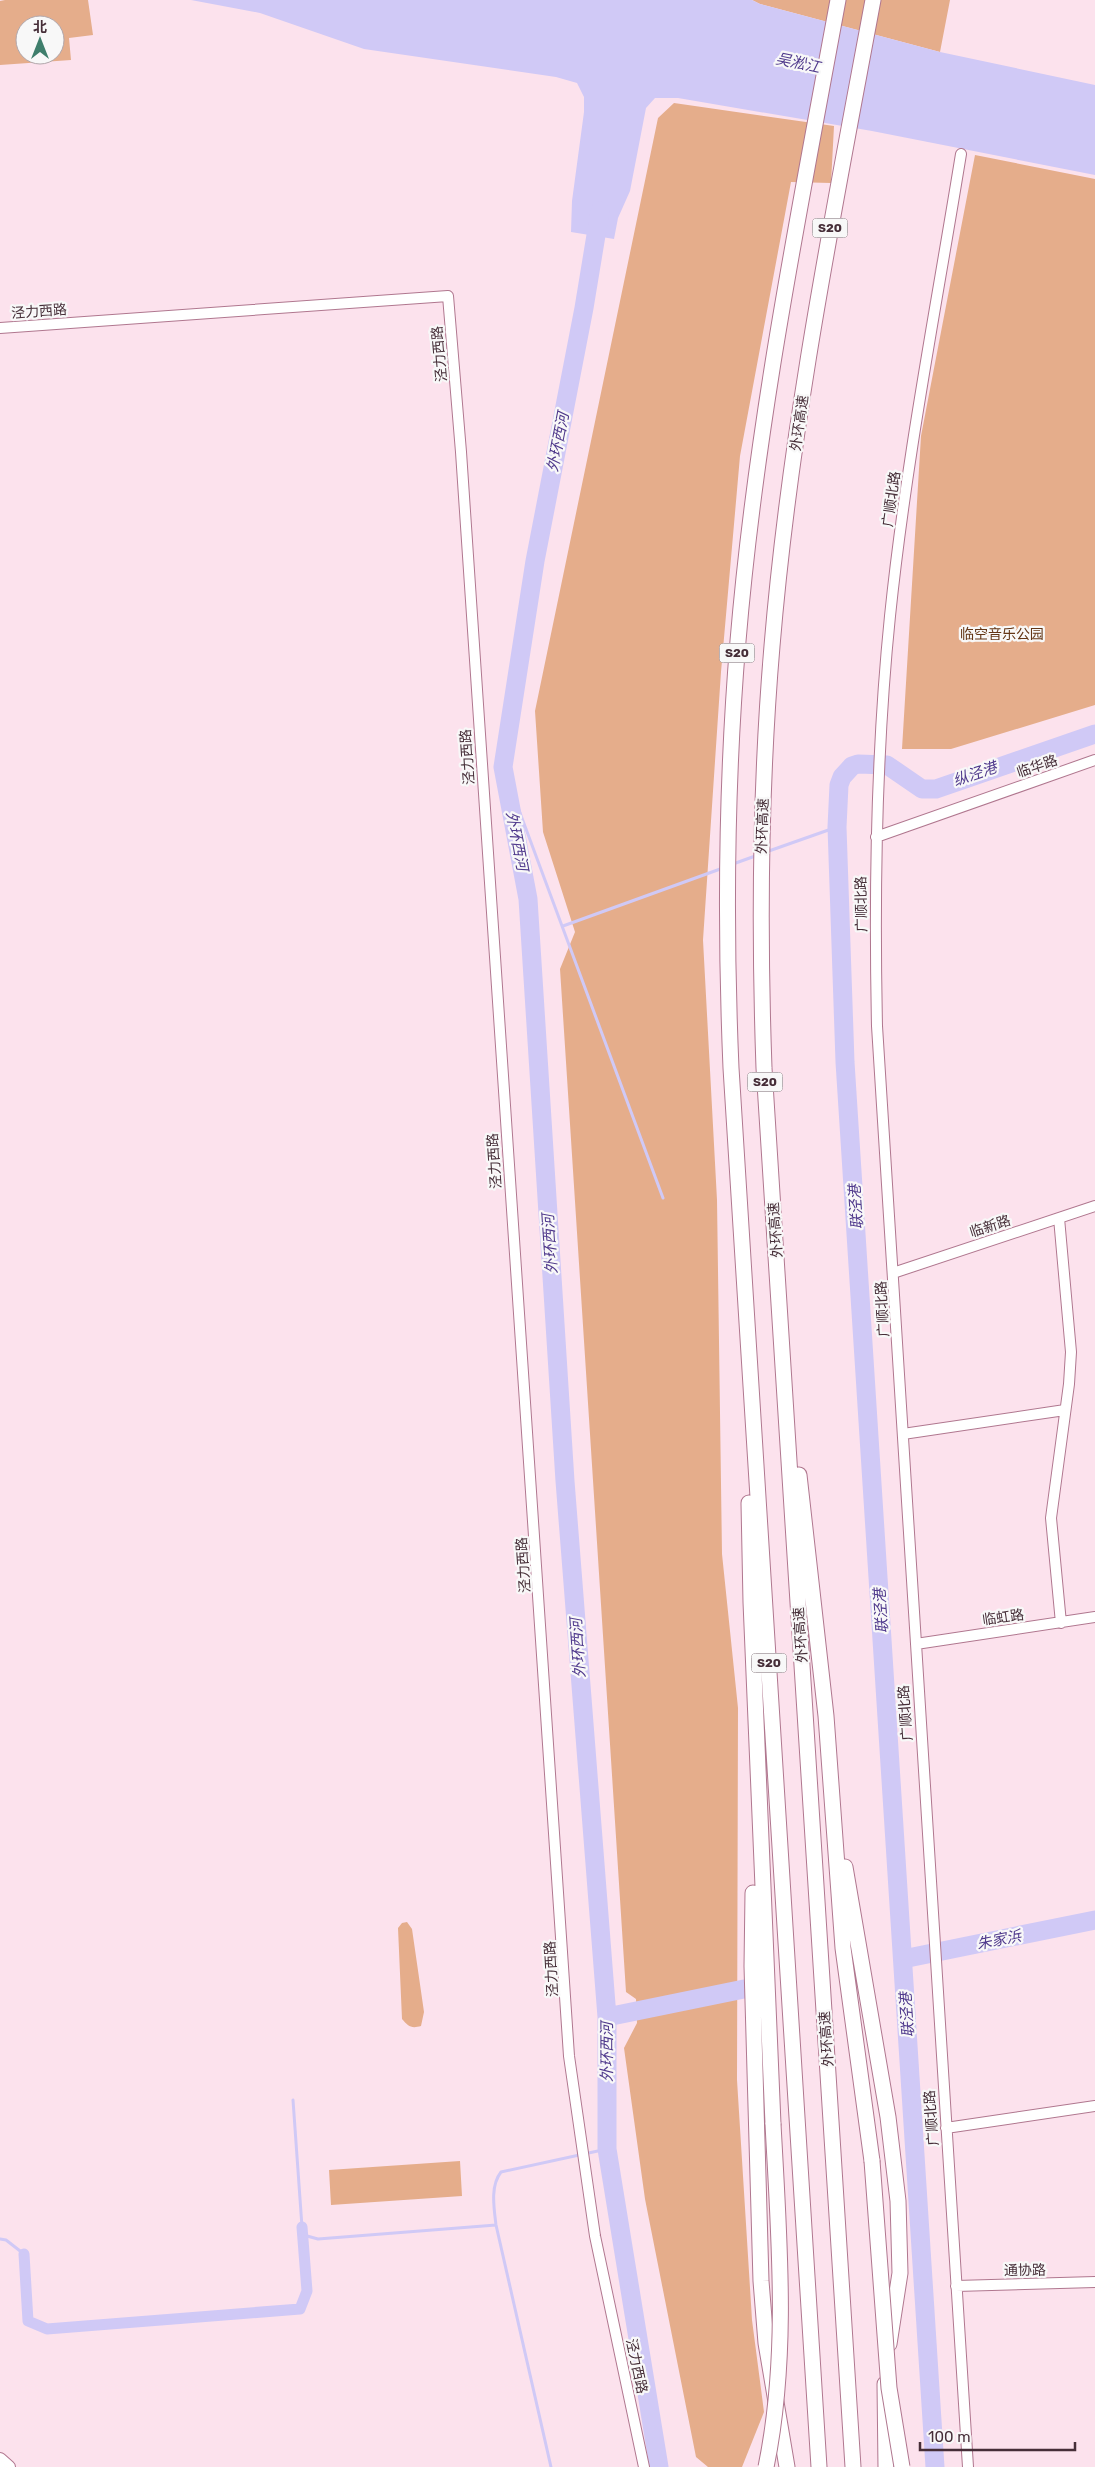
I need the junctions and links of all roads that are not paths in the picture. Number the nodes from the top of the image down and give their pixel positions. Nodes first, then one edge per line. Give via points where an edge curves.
1 (838, 0) edge
2 (873, 0) edge
3 (961, 154) dead end
4 (0, 328) edge
5 (1095, 760) edge
6 (876, 837) junction
7 (1095, 1206) edge
8 (1059, 1218) junction
9 (894, 1273) junction
10 (779, 1299) junction
11 (746, 1301) junction
12 (1065, 1410) junction
13 (903, 1434) junction
14 (1095, 1617) edge
15 (1060, 1623) junction
16 (916, 1644) junction
17 (831, 1789) junction
18 (758, 1799) junction
19 (1095, 2106) edge
20 (946, 2128) junction
21 (1095, 2282) edge
22 (956, 2286) junction
23 (0, 2460) edge
24 (787, 2466) edge
25 (886, 2466) edge
26 (1, 2467) edge
27 (10, 2467) edge
28 (644, 2467) edge
29 (766, 2467) edge
30 (819, 2467) edge
31 (853, 2467) edge
32 (902, 2467) edge
33 (968, 2467) edge

1 - 11 highway, S20 via 780,315 738,640 726,877 730,1068
2 - 10 highway, 外环高速 / S20 via 814,322 794,456 772,644 760,865 764,1068
3 - 6 street, 广顺北路 via 905,490 890,616 879,750
4 - 28 street, 泾力西路 via 448,296 569,2056 595,2236
5 - 6 street, 临华路
6 - 9 street, 广顺北路 via 877,1026
7 - 8 street, 临新路
8 - 9 street, 临新路
8 - 12 street via 1071,1352
9 - 13 street, 广顺北路
10 - 17 highway via 813,1593
10 - 31 highway, 外环高速 / S20
11 - 18 highway
11 - 30 highway, S20
12 - 13 street
12 - 15 street via 1051,1518
13 - 16 street, 广顺北路
14 - 15 street, 临虹路
15 - 16 street, 临虹路
16 - 20 street, 广顺北路
17 - 25 highway via 888,2117 898,2201 900,2273 884,2391
17 - 32 highway, bridge via 843,1948 872,2161 889,2388
18 - 24 highway via 752,1966 760,2273 766,2343
18 - 29 highway, bridge via 779,2239 777,2393
19 - 20 street
20 - 22 street, 广顺北路
21 - 22 street, 通协路
22 - 33 street, 广顺北路
23 - 26 street
23 - 27 main road

